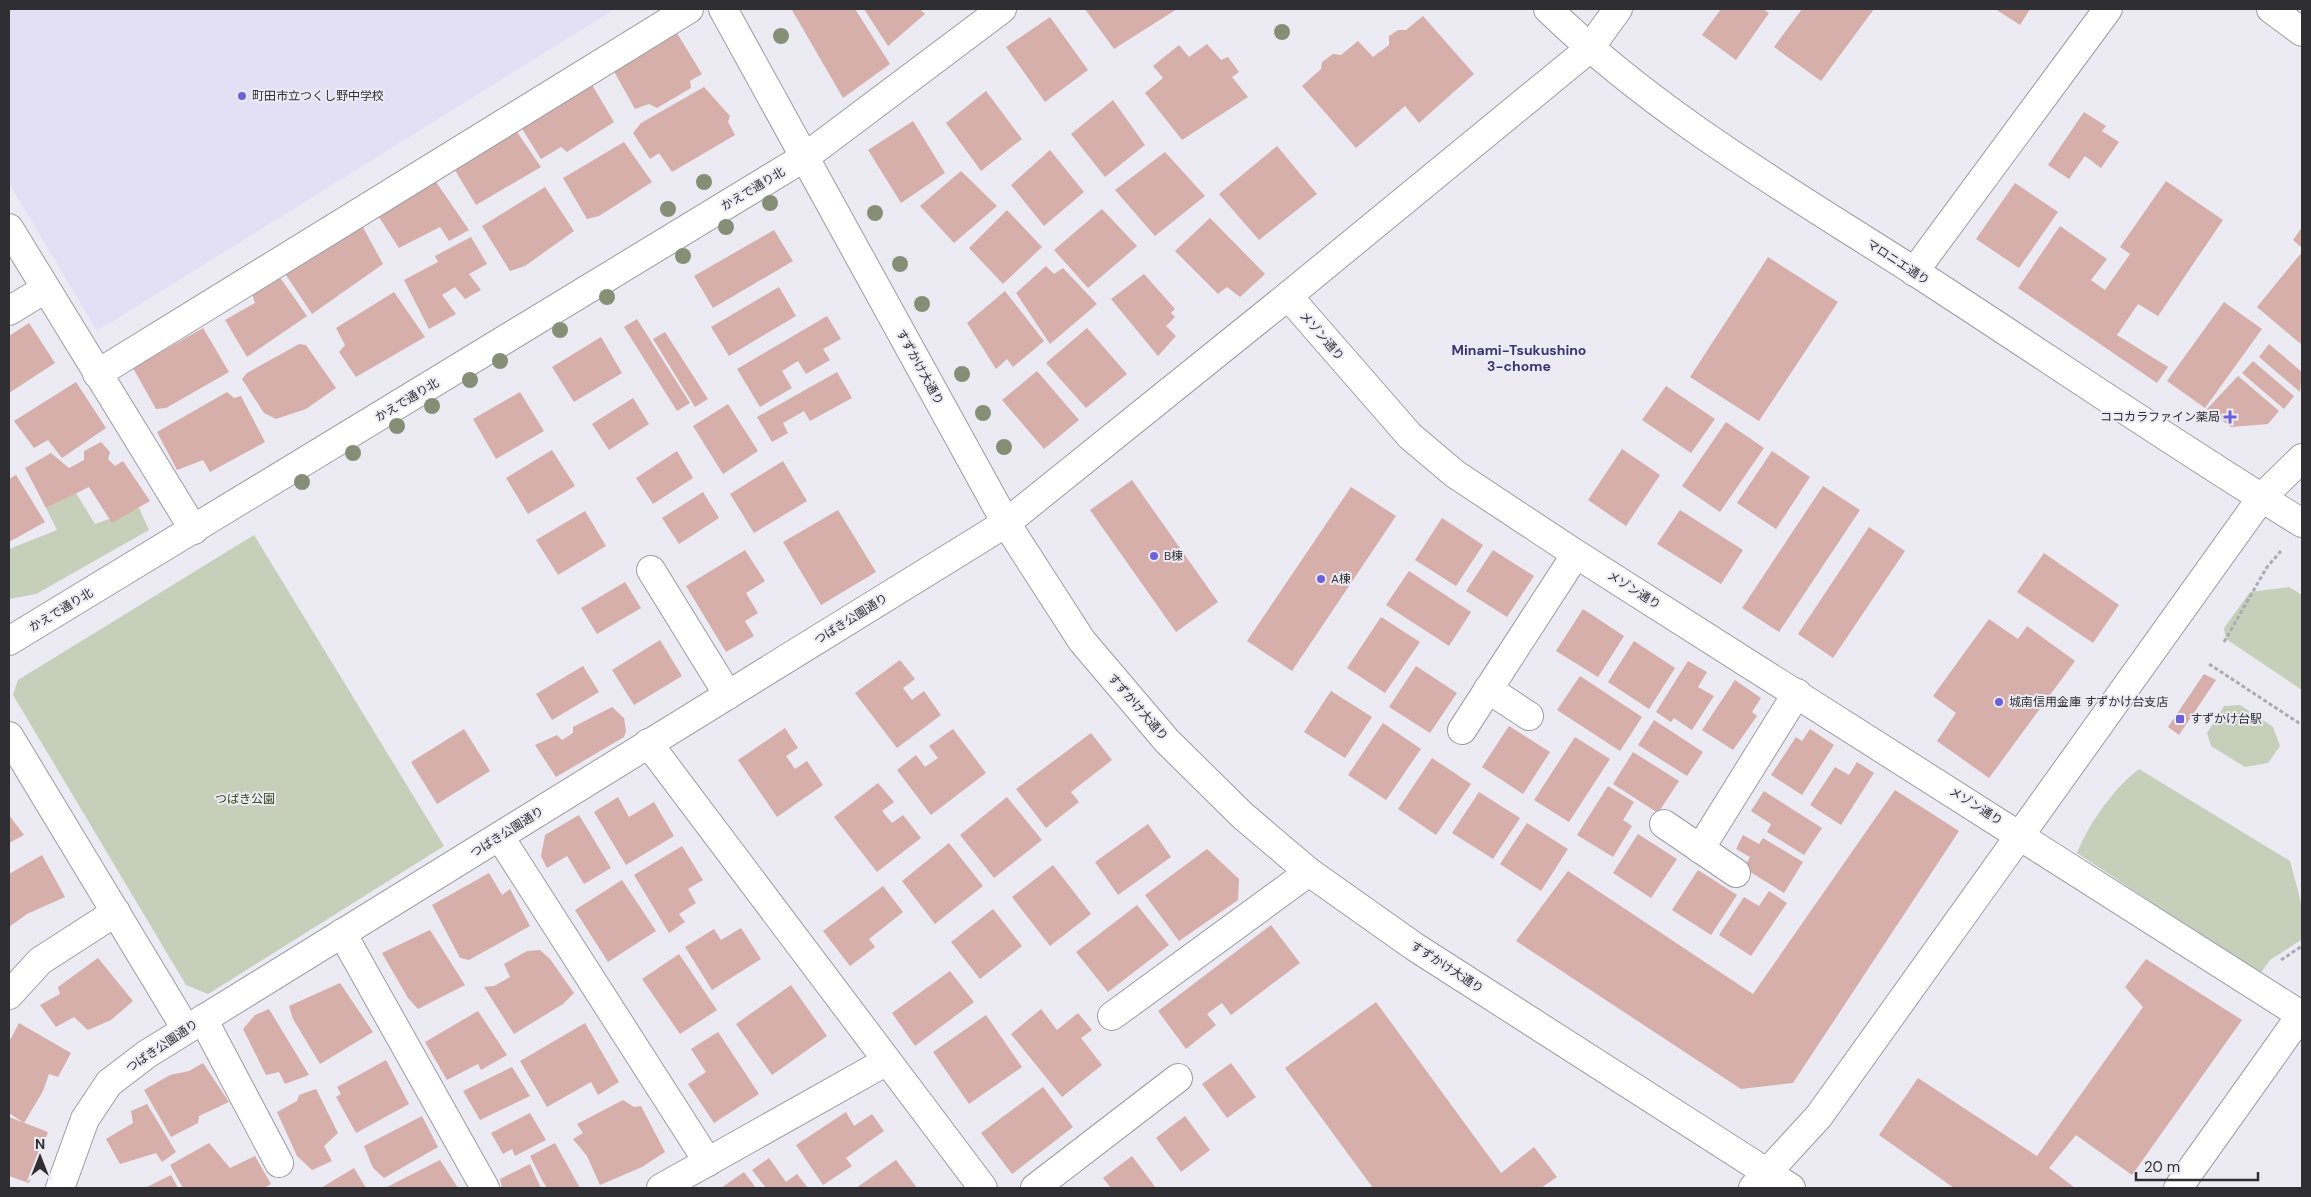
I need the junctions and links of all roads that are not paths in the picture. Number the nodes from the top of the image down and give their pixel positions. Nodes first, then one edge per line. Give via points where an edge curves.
1 (689, 9) edge
2 (723, 9) edge
3 (1002, 9) edge
4 (1548, 9) edge
5 (1618, 9) edge
6 (2108, 9) edge
7 (2270, 9) edge
8 (2302, 32) edge
9 (1589, 49) junction
10 (804, 157) junction
11 (9, 228) edge
12 (1914, 272) junction
13 (45, 289) junction
14 (1288, 296) junction
15 (9, 311) edge
16 (97, 374) junction
17 (2302, 458) edge
18 (2262, 497) junction
19 (1006, 523) junction
20 (2302, 523) edge
21 (194, 530) junction
22 (1576, 554) junction
23 (651, 570) dead end
24 (9, 641) edge
25 (1488, 688) junction
26 (1797, 693) junction
27 (728, 695) junction
28 (1530, 716) dead end
29 (1462, 730) dead end
30 (9, 736) edge
31 (648, 744) junction
32 (1664, 824) dead end
33 (2020, 834) junction
34 (500, 837) junction
35 (1700, 848) junction
36 (1309, 872) junction
37 (1736, 873) dead end
38 (116, 912) junction
39 (342, 933) junction
40 (9, 995) edge
41 (1112, 1016) dead end
42 (195, 1024) junction
43 (887, 1061) junction
44 (1178, 1078) dead end
45 (708, 1162) junction
46 (279, 1163) dead end
47 (1771, 1183) edge
48 (60, 1188) edge
49 (485, 1188) edge
50 (660, 1188) edge
51 (983, 1188) edge
52 (1035, 1188) edge
53 (2178, 1188) edge

1 - 16 street
2 - 10 street, すずかけ大通り
3 - 10 street, かえで通り北
4 - 9 street, マロニエ通り
5 - 9 street, つばき公園通り
6 - 12 street
7 - 8 street
9 - 12 street, マロニエ通り via 1675,116
9 - 14 street, つばき公園通り
10 - 19 street, すずかけ大通り
10 - 21 street, かえで通り北
11 - 13 street
12 - 18 street, マロニエ通り
13 - 15 street
13 - 16 street
14 - 19 street, つばき公園通り
14 - 22 street, メゾン通り via 1410,436 1455,474
16 - 21 street
17 - 18 street
18 - 20 street, マロニエ通り
18 - 33 street
19 - 27 street, つばき公園通り
19 - 36 street, すずかけ大通り via 1082,641 1167,741 1242,815
21 - 24 street, かえで通り北
22 - 25 street
22 - 26 street, メゾン通り
23 - 27 street
25 - 28 street
25 - 29 street
26 - 33 street, メゾン通り
26 - 35 street
27 - 31 street, つばき公園通り
30 - 38 street
31 - 34 street, つばき公園通り
31 - 43 street
32 - 35 street
33 - 47 street
33 - 53 street, メゾン通り via 2301,1015
34 - 39 street, つばき公園通り
34 - 45 street
35 - 37 street
36 - 41 street
36 - 47 street, すずかけ大通り via 1415,947
38 - 40 street via 40,961
38 - 42 street
39 - 42 street, つばき公園通り
39 - 49 street
42 - 46 street
42 - 48 street, つばき公園通り via 109,1083 85,1119
43 - 45 street
43 - 51 street
44 - 52 street
45 - 50 street

